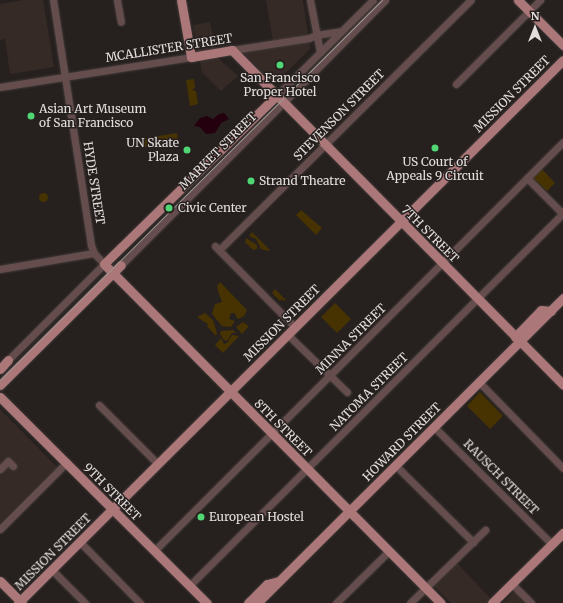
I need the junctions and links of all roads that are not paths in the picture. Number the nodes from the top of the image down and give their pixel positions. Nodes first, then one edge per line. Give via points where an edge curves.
1 (53, 0) edge
2 (117, 0) edge
3 (182, 0) edge
4 (310, 0) edge
5 (372, 0) edge
6 (385, 0) edge
7 (471, 0) edge
8 (518, 0) edge
9 (540, 0) edge
10 (529, 11) junction
11 (121, 22) dead end
12 (342, 31) junction
13 (316, 35) junction
14 (563, 45) edge
15 (232, 50) junction
16 (320, 52) junction
17 (191, 57) junction
18 (563, 60) edge
19 (65, 77) junction
20 (456, 84) dead end
21 (0, 87) edge
22 (278, 101) junction
23 (563, 142) edge
24 (324, 146) junction
25 (527, 178) junction
26 (563, 214) edge
27 (401, 223) junction
28 (215, 246) dead end
29 (223, 246) dead end
30 (94, 253) junction
31 (442, 264) junction
32 (121, 265) joint
33 (0, 269) edge
34 (108, 269) junction
35 (477, 299) junction
36 (562, 300) edge
37 (295, 327) junction
38 (288, 334) junction
39 (517, 339) junction
40 (4, 360) edge
41 (0, 368) edge
42 (330, 376) junction
43 (479, 382) junction
44 (0, 385) edge
45 (563, 385) edge
46 (230, 392) junction
47 (347, 392) dead end
48 (0, 397) edge
49 (99, 405) dead end
50 (434, 427) junction
51 (272, 434) junction
52 (66, 463) junction
53 (158, 464) junction
54 (395, 465) junction
55 (13, 466) dead end
56 (563, 468) edge
57 (0, 469) edge
58 (307, 469) junction
59 (112, 509) junction
60 (349, 511) junction
61 (0, 529) edge
62 (485, 530) dead end
63 (562, 535) edge
64 (80, 542) junction
65 (473, 542) junction
66 (552, 544) junction
67 (154, 551) junction
68 (389, 551) junction
69 (52, 570) junction
70 (0, 581) edge
71 (279, 581) junction
72 (512, 584) junction
73 (189, 586) junction
74 (425, 588) junction
75 (20, 602) edge
76 (85, 603) edge
77 (140, 603) edge
78 (207, 603) edge
79 (248, 603) edge
80 (257, 603) edge
81 (336, 603) edge
82 (410, 603) edge
83 (441, 603) edge
84 (492, 603) edge
85 (531, 603) edge

1 - 19 street, HYDE STREET
2 - 11 street
3 - 17 main road
4 - 13 street
5 - 12 street, MARKET STREET
6 - 22 street, MARKET STREET
7 - 24 street, STEVENSON STREET
8 - 10 main road
9 - 10 street
10 - 14 main road
10 - 20 street
12 - 13 street, MCALLISTER STREET
12 - 16 street, MARKET STREET
13 - 15 street, MCALLISTER STREET
13 - 16 street
15 - 17 main road, MCALLISTER STREET
15 - 22 main road, 7TH STREET
16 - 22 street, MARKET STREET
17 - 19 street, MCALLISTER STREET
18 - 27 main road, MISSION STREET
19 - 21 street, MCALLISTER STREET
19 - 30 street, HYDE STREET
22 - 24 main road, 7TH STREET via 293,122 310,131
22 - 32 street, MARKET STREET
22 - 34 main road, MARKET STREET
23 - 25 street, MINNA STREET
24 - 27 main road, 7TH STREET
24 - 29 street, STEVENSON STREET
25 - 26 street
25 - 31 street, MINNA STREET
26 - 35 street, NATOMA STREET
27 - 31 main road, 7TH STREET
27 - 37 main road, MISSION STREET
28 - 37 street
30 - 33 street
30 - 34 street
31 - 35 main road, 7TH STREET
31 - 42 street, MINNA STREET
32 - 34 main road, MARKET STREET
34 - 40 street, MARKET STREET
34 - 44 main road, MARKET STREET
34 - 46 main road, 8TH STREET
35 - 39 main road, 7TH STREET
35 - 58 street, NATOMA STREET
36 - 39 main road, HOWARD STREET
37 - 38 main road, MISSION STREET
38 - 42 street
38 - 46 main road, MISSION STREET
39 - 43 main road, HOWARD STREET
39 - 45 main road, 7TH STREET
40 - 41 main road, MARKET STREET
42 - 47 street
42 - 51 street, MINNA STREET
43 - 50 main road, HOWARD STREET
43 - 56 street
46 - 51 main road, 8TH STREET
46 - 53 main road, MISSION STREET
48 - 52 main road, 9TH STREET
49 - 53 street
50 - 54 main road, HOWARD STREET
50 - 66 street, RAUSCH STREET
51 - 58 main road, 8TH STREET
51 - 67 street, MINNA STREET
52 - 59 main road, 9TH STREET
52 - 61 street
53 - 59 main road, MISSION STREET
54 - 60 main road, HOWARD STREET
54 - 65 street
55 - 57 street via 8,461
58 - 60 main road, 8TH STREET
58 - 73 street, NATOMA STREET
59 - 64 main road, MISSION STREET
59 - 67 main road, 9TH STREET
60 - 68 main road, 8TH STREET
60 - 71 main road, HOWARD STREET
62 - 65 street
63 - 66 main road
64 - 69 main road, MISSION STREET
64 - 77 street
65 - 74 street
66 - 72 main road
67 - 73 main road, 9TH STREET
68 - 74 main road, 8TH STREET
68 - 81 street
69 - 75 main road, MISSION STREET
69 - 76 street
70 - 75 main road
71 - 79 main road via 267,584
71 - 80 main road, HOWARD STREET
72 - 84 main road
72 - 85 street
73 - 78 main road, 9TH STREET
74 - 82 street
74 - 83 main road, 8TH STREET

